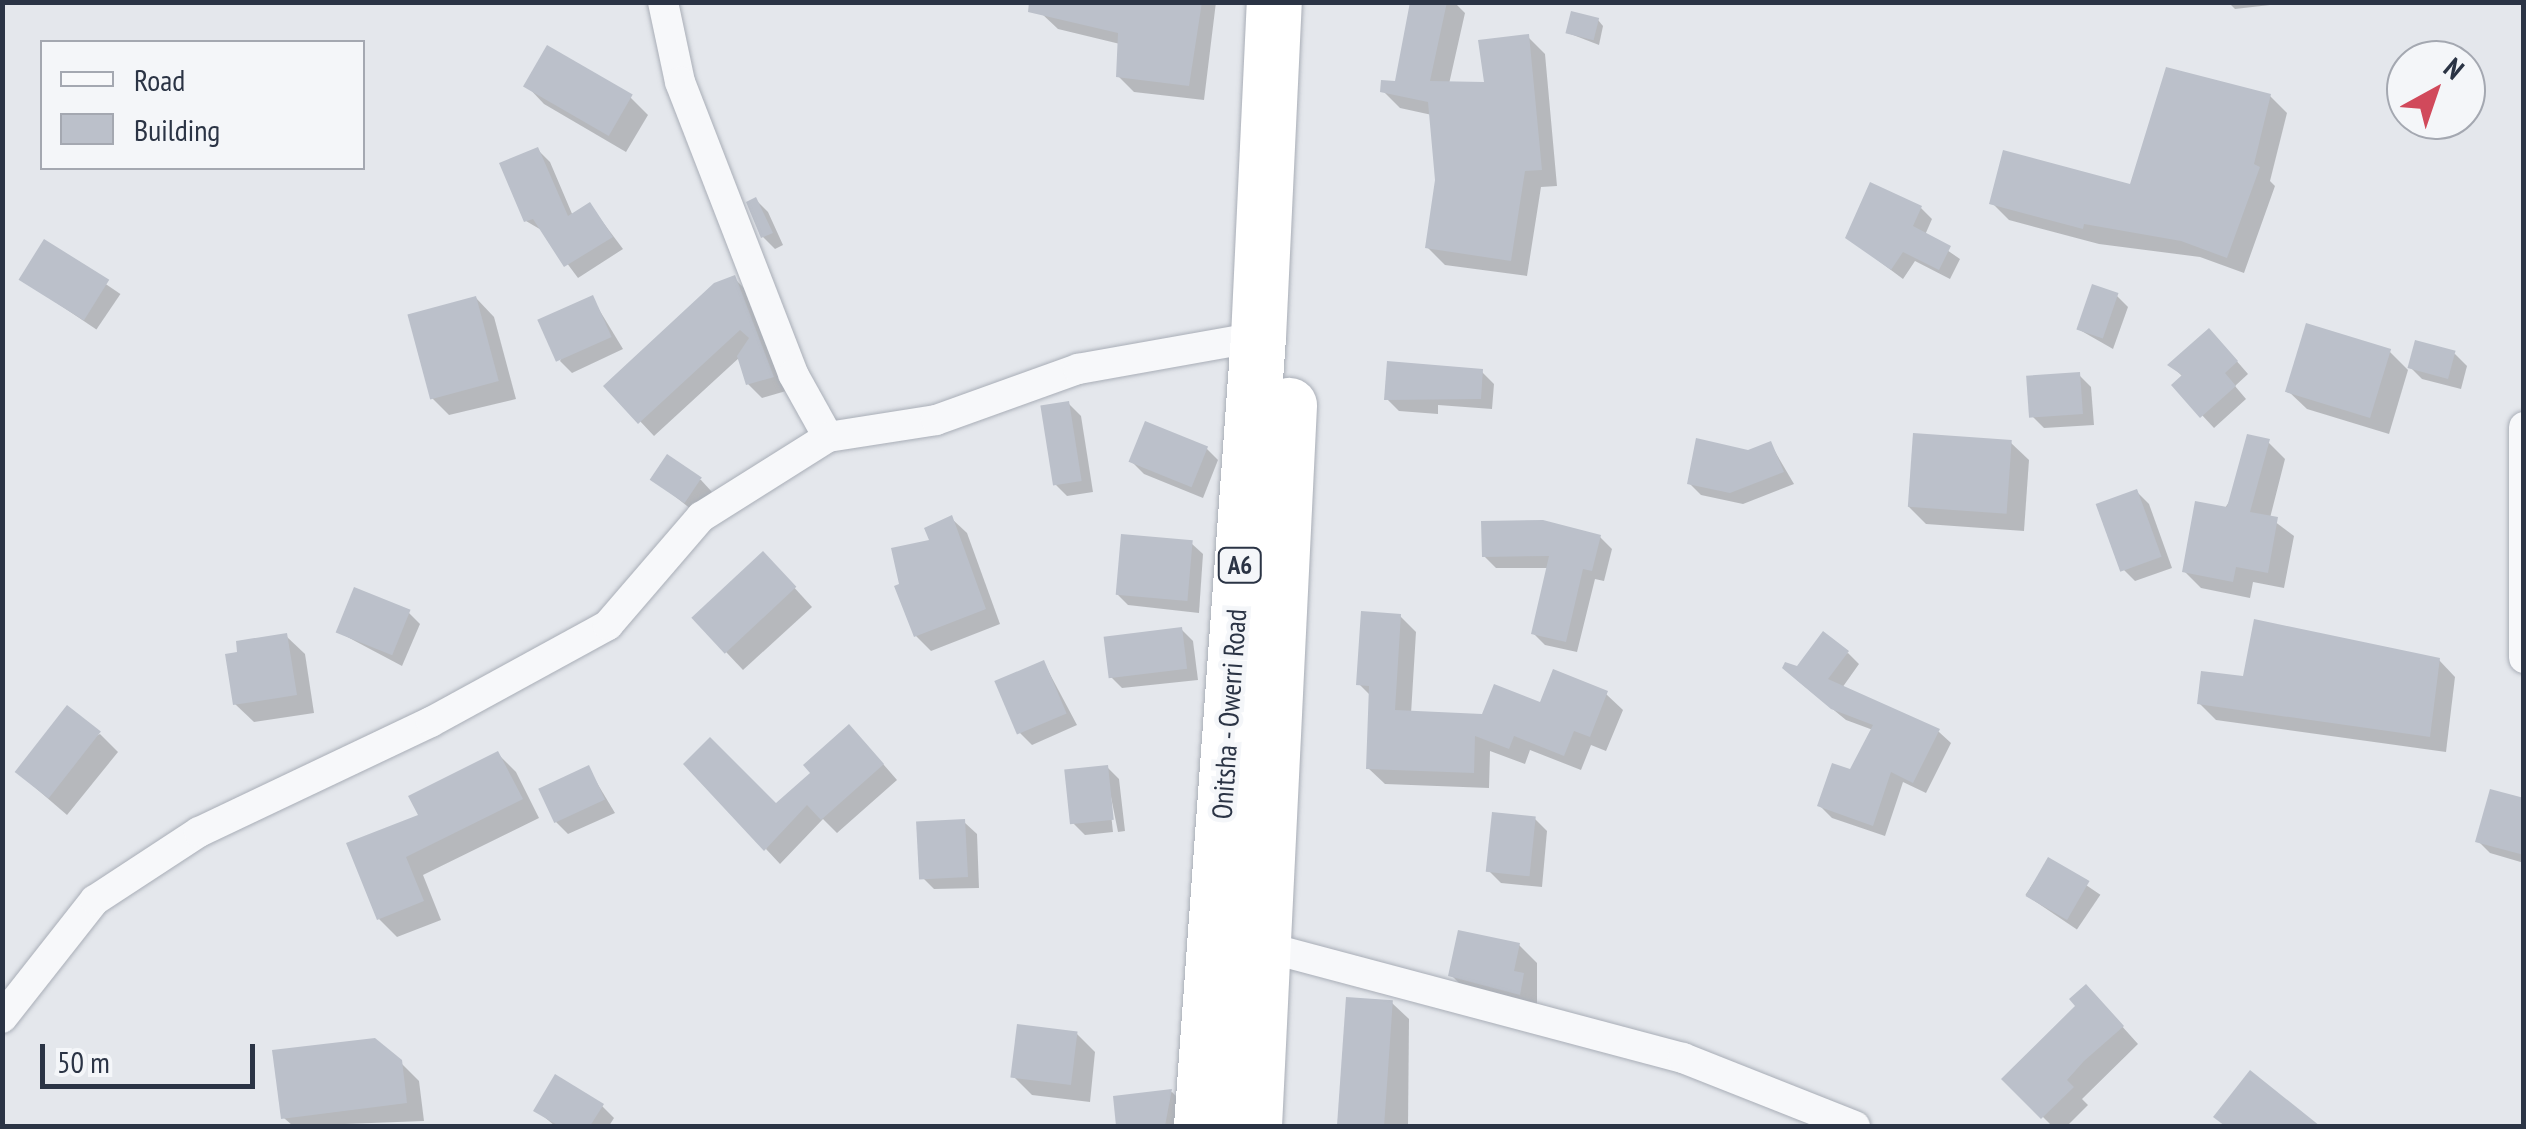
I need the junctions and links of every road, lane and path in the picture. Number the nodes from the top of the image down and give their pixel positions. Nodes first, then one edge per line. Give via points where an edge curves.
1 (662, 2) edge
2 (1274, 2) edge
3 (1310, 2) edge
4 (1258, 337) junction
5 (2524, 427) edge
6 (828, 436) junction
7 (2524, 658) edge
8 (1262, 946) junction
9 (2, 1018) edge
10 (1201, 1126) edge
11 (1254, 1126) edge
12 (1855, 1126) edge

1 - 6 street via 680,82 793,374
2 - 4 highway, Onitsha - Owerri Road / A6
3 - 8 highway, Onitsha - Owerri Road / A6
4 - 6 street via 1078,370 936,420
4 - 10 highway, Onitsha - Owerri Road / A6
5 - 7 street
6 - 9 street via 701,517 608,626 431,722 199,832 95,900
8 - 11 highway, Onitsha - Owerri Road / A6
8 - 12 street via 1683,1058

